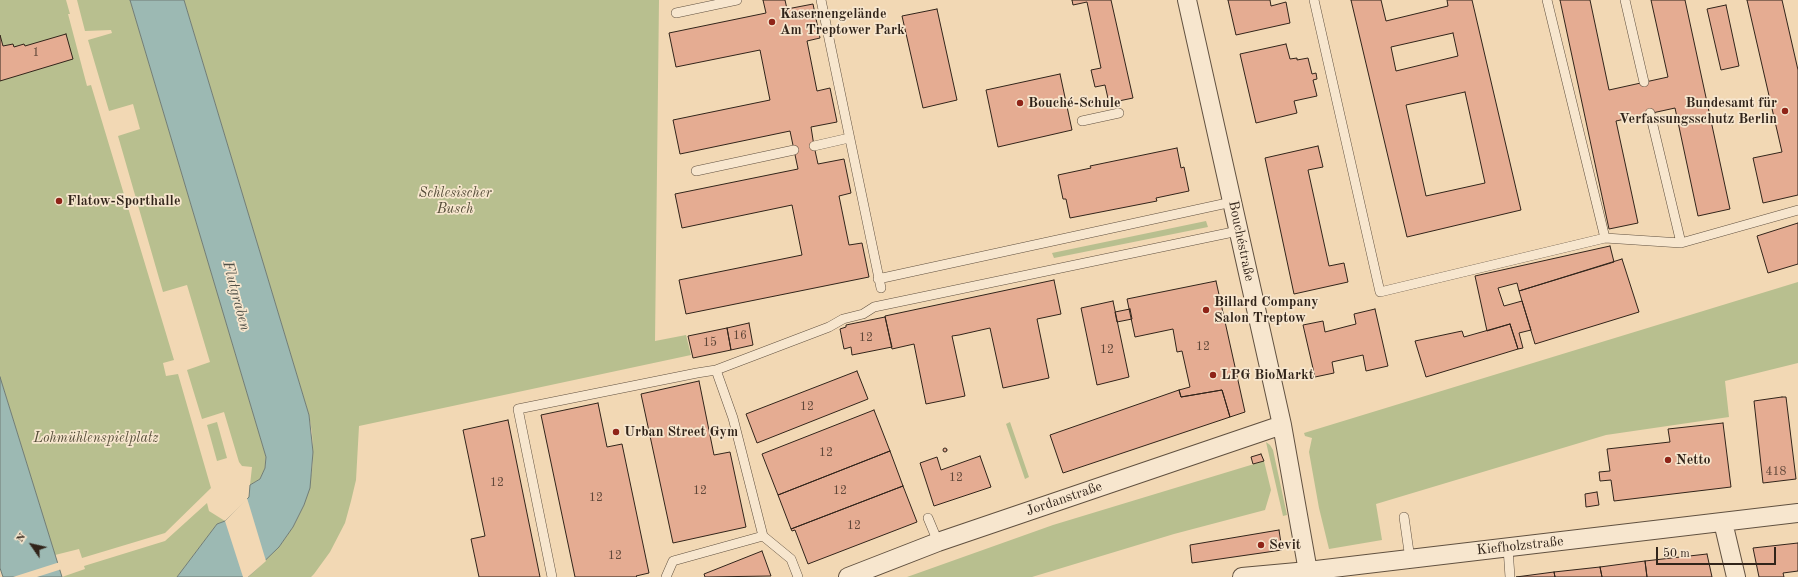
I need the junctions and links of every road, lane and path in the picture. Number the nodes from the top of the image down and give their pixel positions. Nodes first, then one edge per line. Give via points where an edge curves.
1 (737, 0) edge
2 (821, 0) edge
3 (1187, 0) edge
4 (1314, 0) edge
5 (1547, 0) edge
6 (1625, 0) edge
7 (676, 12) dead end
8 (1644, 82) dead end
9 (1119, 113) dead end
10 (1650, 113) dead end
11 (1082, 121) dead end
12 (849, 138) junction
13 (814, 146) dead end
14 (794, 150) dead end
15 (696, 171) dead end
16 (1232, 202) junction
17 (1798, 210) edge
18 (1238, 231) junction
19 (1605, 238) junction
20 (1681, 243) junction
21 (716, 370) junction
22 (1282, 425) junction
23 (1798, 513) edge
24 (1404, 517) dead end
25 (928, 518) dead end
26 (1723, 522) junction
27 (763, 536) junction
28 (938, 542) junction
29 (1508, 548) junction
30 (1410, 559) junction
31 (1309, 574) edge
32 (552, 577) edge
33 (666, 577) edge
34 (798, 577) edge
35 (848, 577) edge
36 (1242, 577) edge
37 (1510, 577) edge
38 (1736, 577) edge

1 - 7 lane
2 - 12 lane
3 - 16 street, Bouchéstraße
4 - 19 lane via 1380,292
5 - 19 lane
6 - 8 lane
9 - 11 lane
10 - 20 lane
12 - 13 lane
12 - 16 lane via 880,283
14 - 15 lane
16 - 18 street, Bouchéstraße
17 - 20 lane
18 - 21 lane via 874,308
18 - 22 street, Bouchéstraße
19 - 20 lane
21 - 27 lane via 733,418
21 - 32 lane via 518,410
22 - 28 street, Jordanstraße
22 - 31 street, Bouchéstraße
23 - 26 street, Kiefholzstraße
24 - 30 lane
25 - 28 lane
26 - 29 street, Kiefholzstraße
26 - 38 street
27 - 33 lane via 673,561
27 - 34 lane via 791,559
28 - 35 street, Jordanstraße
29 - 30 street, Kiefholzstraße
29 - 37 lane
30 - 31 street, Kiefholzstraße
31 - 36 street, Kiefholzstraße

